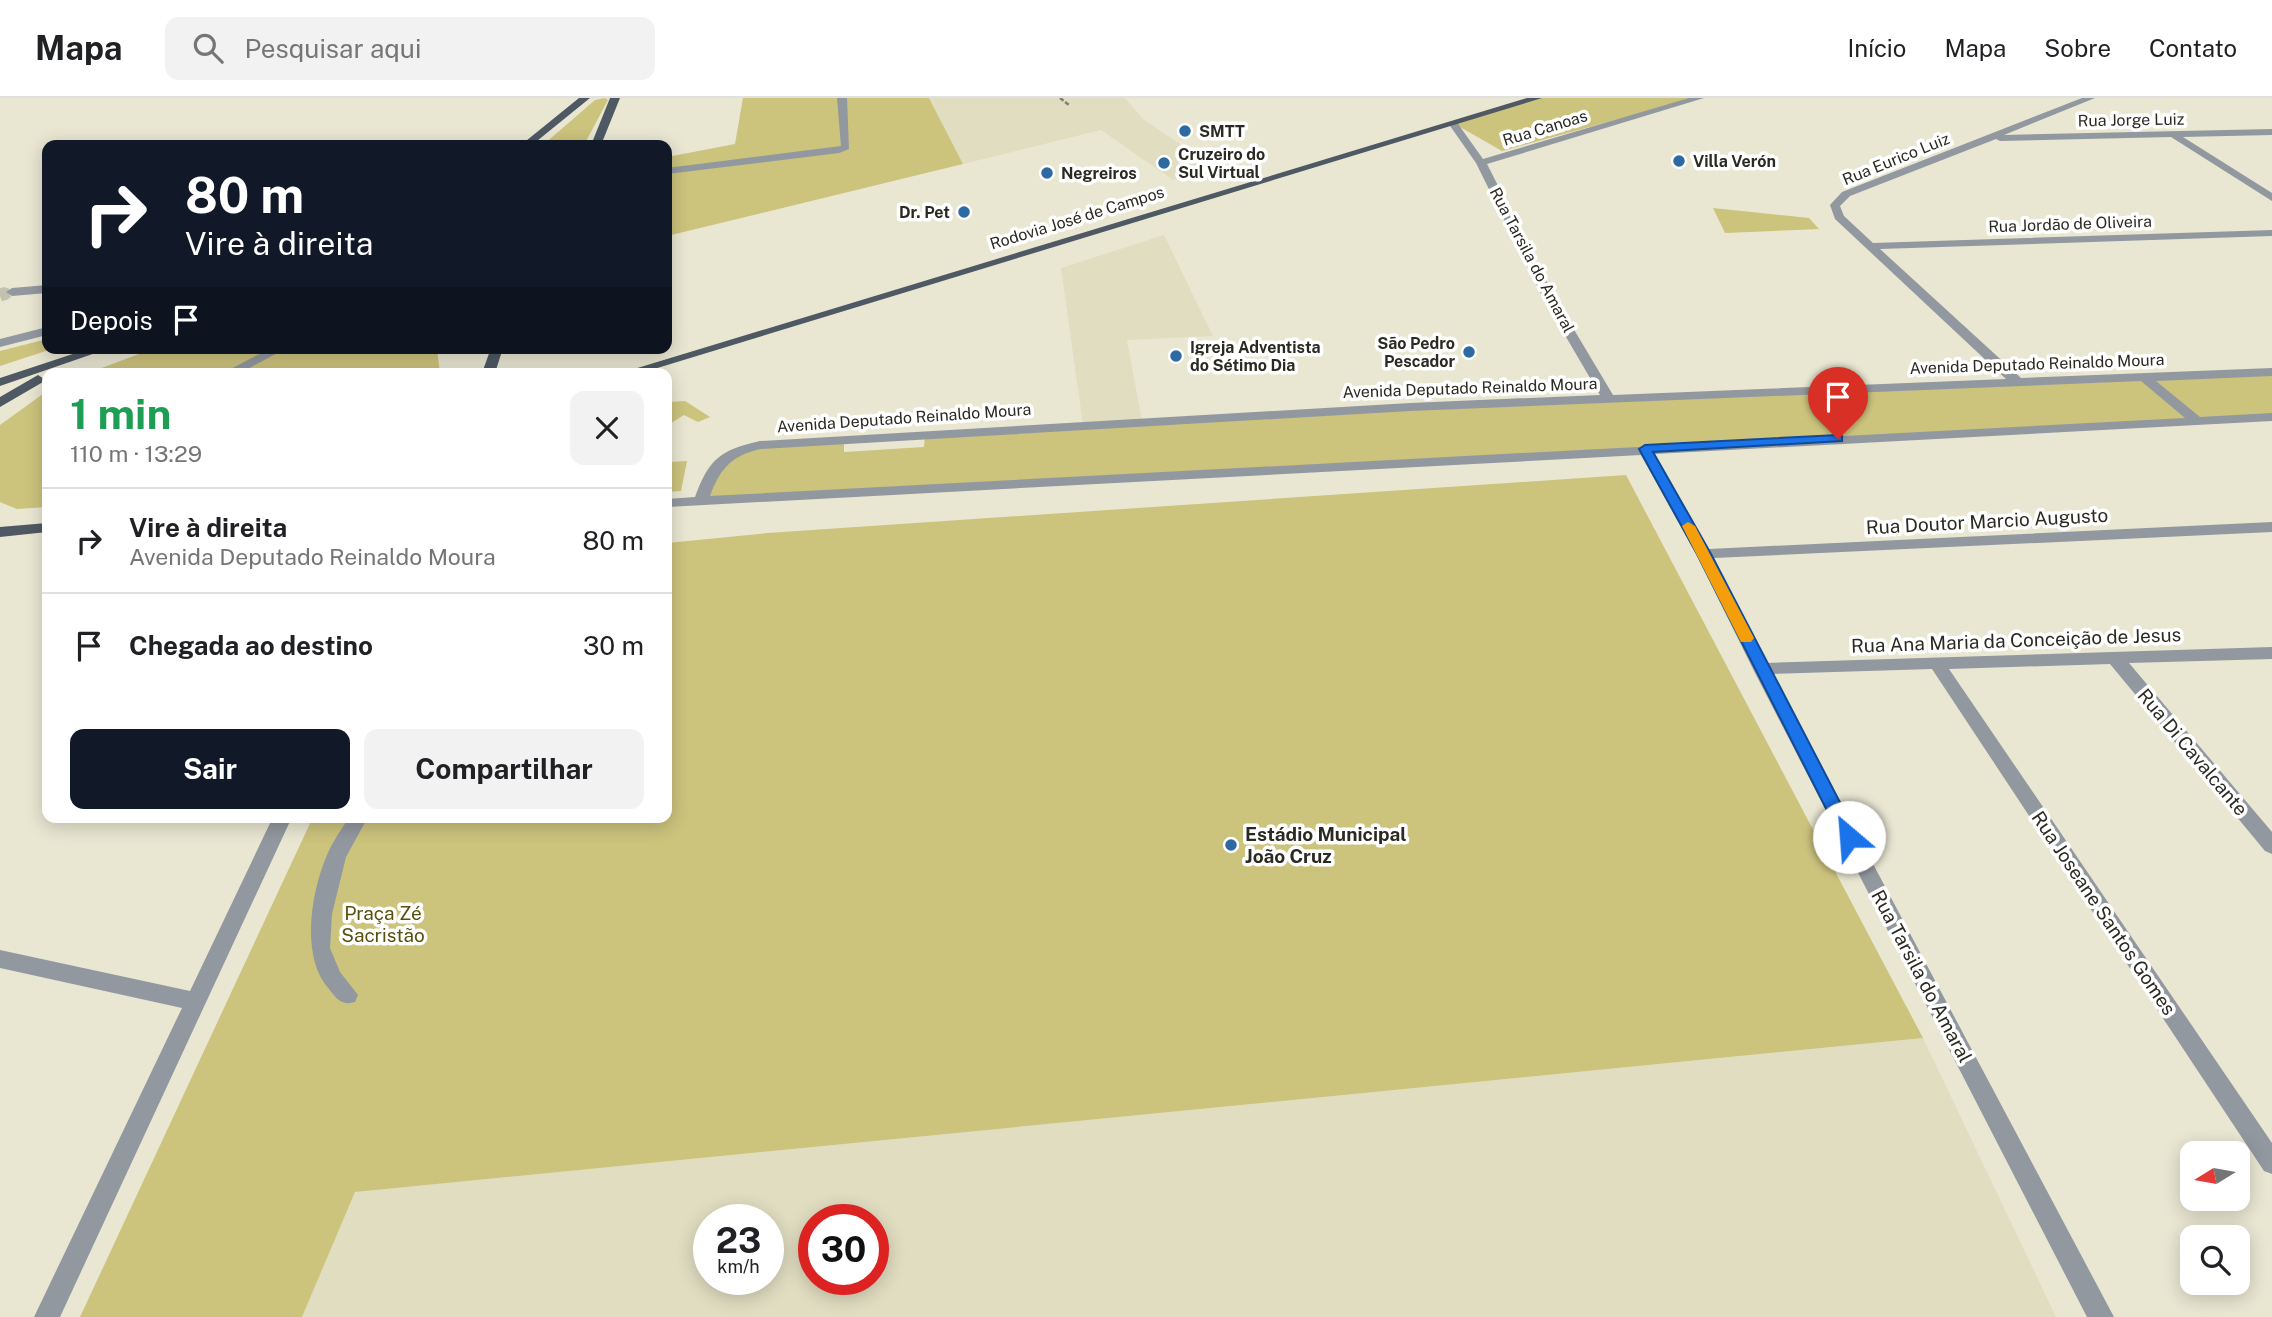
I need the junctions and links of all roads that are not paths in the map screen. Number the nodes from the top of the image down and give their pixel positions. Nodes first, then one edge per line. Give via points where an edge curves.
1 (585, 98) edge
2 (615, 98) edge
3 (842, 98) edge
4 (1536, 98) edge
5 (1699, 98) edge
6 (2090, 98) edge
7 (1453, 123) junction
8 (2272, 132) edge
9 (2174, 135) junction
10 (1989, 138) junction
11 (532, 140) edge
12 (598, 140) edge
13 (1481, 163) junction
14 (672, 170) edge
15 (2272, 198) edge
16 (2272, 233) edge
17 (1870, 246) junction
18 (42, 289) edge
19 (12, 292) tunnel mouth
20 (42, 332) edge
21 (0, 343) edge
22 (88, 354) edge
23 (269, 354) edge
24 (78, 358) junction
25 (46, 368) edge
26 (60, 368) edge
27 (239, 368) edge
28 (644, 368) edge
29 (42, 369) edge
30 (2272, 372) edge
31 (2144, 377) junction
32 (42, 378) edge
33 (0, 382) edge
34 (2016, 382) junction
35 (1609, 399) junction
36 (0, 403) edge
37 (2272, 417) edge
38 (2195, 419) junction
39 (1645, 449) junction
40 (701, 501) junction
41 (672, 503) edge
42 (2272, 527) edge
43 (42, 528) edge
44 (0, 532) edge
45 (1704, 554) junction
46 (2272, 653) edge
47 (2115, 658) junction
48 (1936, 663) junction
49 (1761, 669) junction
50 (280, 823) edge
51 (356, 823) edge
52 (2272, 846) edge
53 (0, 959) edge
54 (347, 995) dead end
55 (196, 1002) junction
56 (2272, 1163) edge
57 (47, 1317) edge
58 (2101, 1317) edge

1 - 11 main road
2 - 12 main road
3 - 14 street via 846,147 839,150
4 - 7 main road, Rodovia José de Campos
5 - 13 street, Rua Canoas
6 - 10 street, Rua Eurico Luiz
7 - 13 street, Rua Tarsila do Amaral
7 - 28 main road, Rodovia José de Campos
8 - 9 street, Rua Jorge Luiz
9 - 10 street, Rua Jorge Luiz
9 - 15 street
10 - 17 street, Rua Eurico Luiz via 1846,194 1835,205 1839,217
13 - 35 street, Rua Tarsila do Amaral via 1548,296
16 - 17 street, Rua Jordão de Oliveira
17 - 34 street, Rua Eurico Luiz
18 - 19 street
20 - 21 street
22 - 24 main road
23 - 27 street
24 - 25 main road
24 - 26 main road
29 - 33 main road
30 - 31 street, Avenida Deputado Reinaldo Moura
31 - 34 street, Avenida Deputado Reinaldo Moura
31 - 38 street
32 - 36 main road
34 - 35 street, Avenida Deputado Reinaldo Moura
35 - 40 street, Avenida Deputado Reinaldo Moura via 760,445 721,458
37 - 38 street
38 - 39 street
39 - 40 street
39 - 45 street, Rua Tarsila do Amaral
40 - 41 street
42 - 45 street, Rua Doutor Marcio Augusto
43 - 44 main road
45 - 49 street, Rua Tarsila do Amaral
46 - 47 street, Rua Ana Maria da Conceição de Jesus
47 - 48 street, Rua Ana Maria da Conceição de Jesus
47 - 52 street, Rua Di Cavalcante
48 - 49 street, Rua Ana Maria da Conceição de Jesus
48 - 56 street, Rua Joseane Santos Gomes
49 - 58 street, Rua Tarsila do Amaral
50 - 55 street
51 - 54 street via 337,856 321,925 320,947 331,977
53 - 55 street
55 - 57 street

